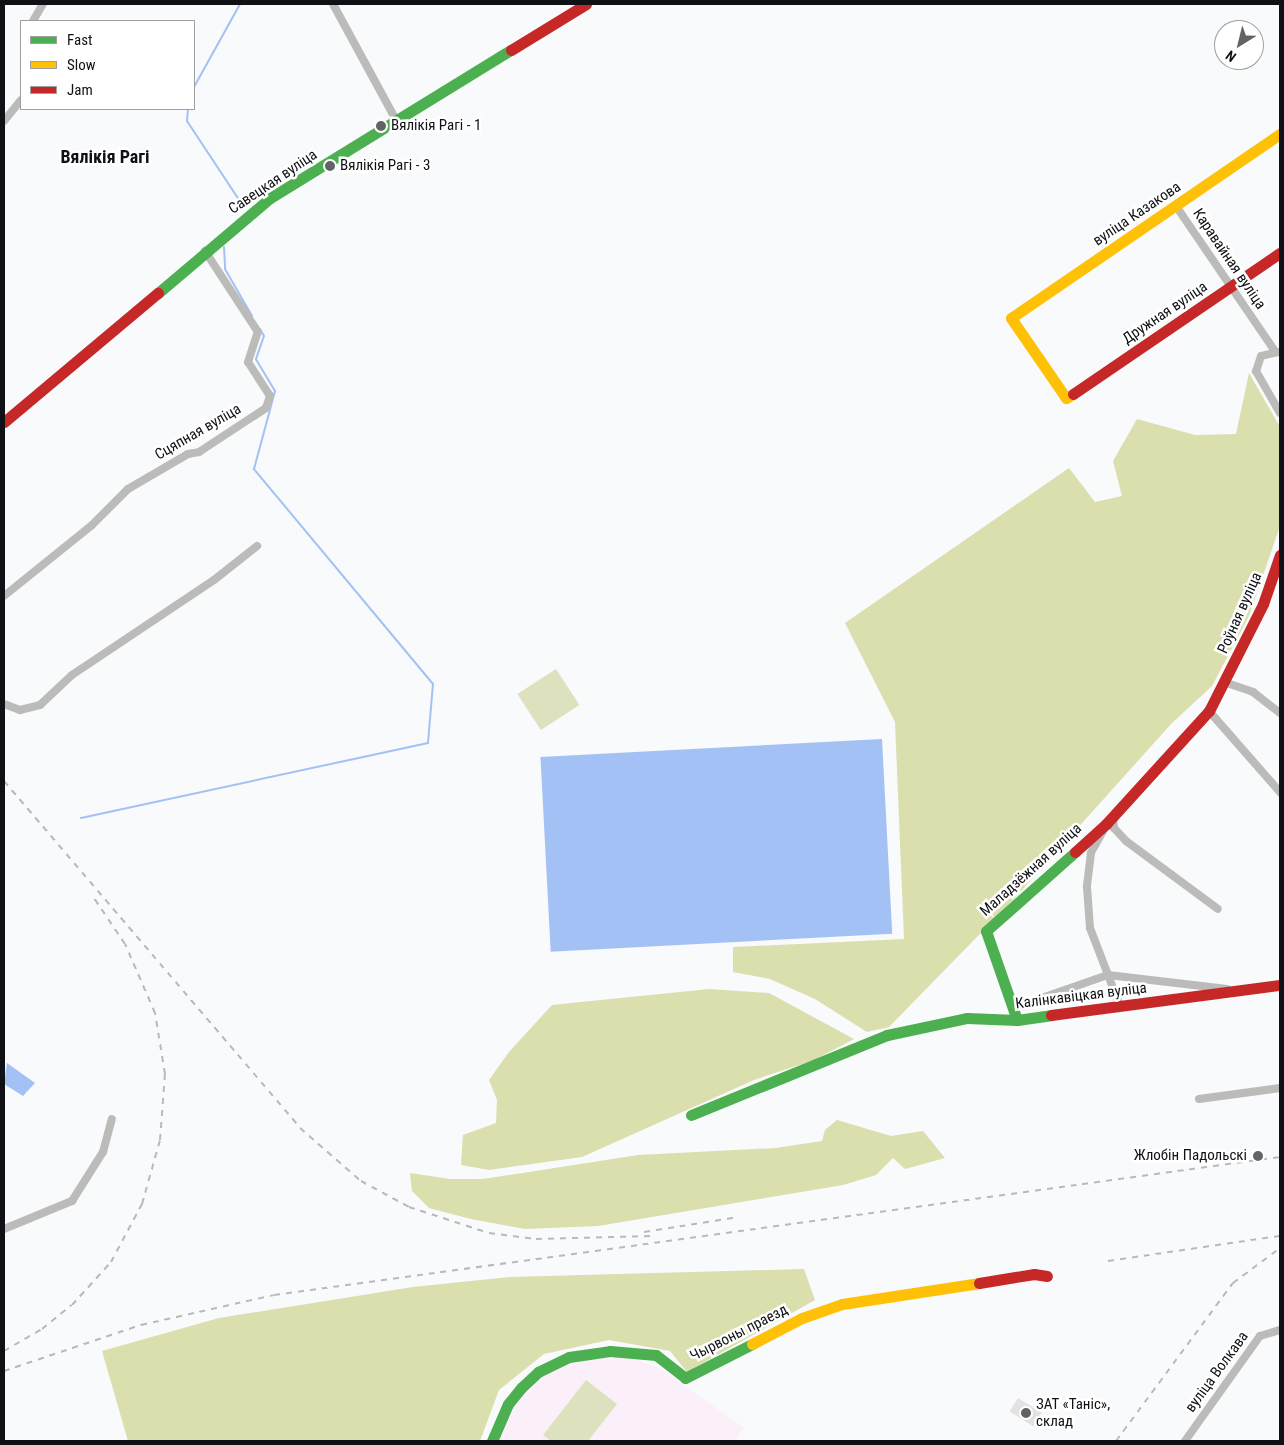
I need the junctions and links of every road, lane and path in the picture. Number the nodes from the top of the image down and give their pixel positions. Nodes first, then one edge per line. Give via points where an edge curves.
1 (43, 4) edge
2 (333, 4) edge
3 (586, 4) edge
4 (34, 20) edge
5 (20, 101) edge
6 (396, 120) junction
7 (4, 121) edge
8 (1280, 134) edge
9 (1176, 206) junction
10 (205, 251) junction
11 (1280, 253) edge
12 (1232, 286) junction
13 (1278, 352) edge
14 (1066, 398) joint
15 (1280, 414) edge
16 (4, 422) edge
17 (256, 546) dead end
18 (1280, 554) edge
19 (4, 596) edge
20 (1224, 682) junction
21 (4, 704) edge
22 (1209, 711) junction
23 (1280, 713) edge
24 (1280, 792) edge
25 (1109, 821) junction
26 (1218, 909) dead end
27 (1108, 975) junction
28 (1280, 985) edge
29 (1240, 990) junction
30 (1120, 1006) junction
31 (1014, 1008) junction
32 (1017, 1020) junction
33 (1280, 1088) edge
34 (1198, 1098) dead end
35 (692, 1115) dead end
36 (112, 1119) dead end
37 (4, 1229) edge
38 (1047, 1276) dead end
39 (1280, 1330) edge
40 (492, 1441) edge
41 (1185, 1441) edge

1 - 4 street
2 - 6 street
3 - 6 street, Савецкая вуліца
5 - 7 street
6 - 10 street, Савецкая вуліца via 270,198
8 - 9 street, вуліца Казакова
9 - 12 street, Каравайная вуліца
9 - 14 street, вуліца Казакова via 1011,318
10 - 16 street, Савецкая вуліца
10 - 19 street, Сцяпная вуліца via 258,332 248,362 270,396 266,408 199,452 188,454 128,488 92,525
11 - 12 street, Дружная вуліца
12 - 13 street, Каравайная вуліца
12 - 14 street, Дружная вуліца
13 - 15 street via 1261,356 1256,371
17 - 21 street via 214,580 72,675 40,705 20,710
18 - 20 street, Роўная вуліца via 1263,604
20 - 22 street, Маладзёжная вуліца
20 - 23 street via 1253,692
22 - 24 street
22 - 25 street, Маладзёжная вуліца
25 - 26 street via 1126,841
25 - 27 street via 1091,853 1087,886 1090,928
25 - 31 street, Маладзёжная вуліца via 986,931
27 - 29 street
27 - 30 street
27 - 31 street
28 - 29 street, Калінкавіцкая вуліца
29 - 30 street, Калінкавіцкая вуліца
30 - 32 street, Калінкавіцкая вуліца
31 - 32 street
32 - 35 street, Калінкавіцкая вуліца via 967,1018 887,1036
33 - 34 street
36 - 37 street via 103,1152 72,1201
38 - 40 street, Чырвоны праезд via 1015,1277 842,1304 802,1318 685,1378 656,1355 610,1351 569,1356 538,1372 521,1388 508,1404
39 - 41 street, вуліца Волкава via 1260,1336

